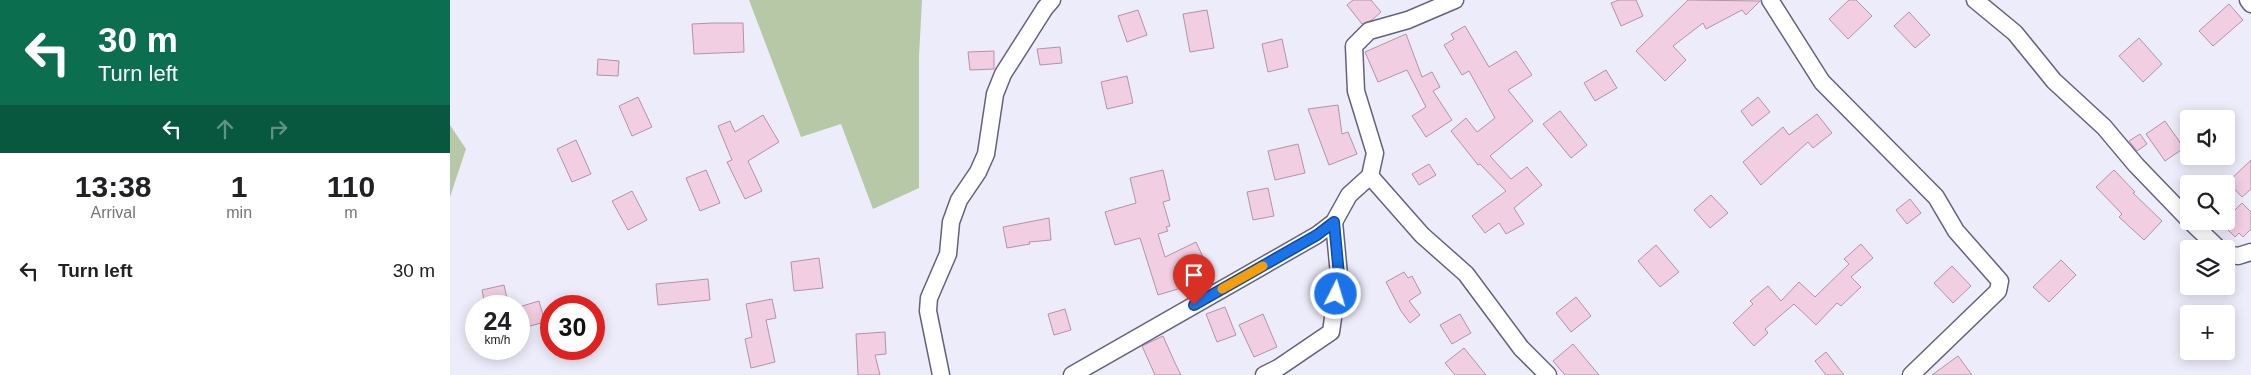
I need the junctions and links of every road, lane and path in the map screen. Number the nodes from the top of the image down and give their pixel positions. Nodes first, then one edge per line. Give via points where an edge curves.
1 (1052, 0) edge
2 (1455, 0) edge
3 (1770, 0) edge
4 (1975, 0) edge
5 (2248, 0) edge
6 (2251, 4) edge
7 (1370, 176) junction
8 (2180, 210) edge
9 (1334, 222) junction
10 (2200, 230) edge
11 (2210, 240) edge
12 (2251, 252) edge
13 (2235, 256) edge
14 (941, 375) edge
15 (1072, 375) edge
16 (1264, 375) edge
17 (1548, 375) edge
18 (1911, 375) edge

1 - 14 street via 1003,74 996,94 986,154 951,222 948,254 929,298 928,312
2 - 7 street via 1408,20 1369,31 1354,46 1356,91 1375,152
3 - 18 street via 1822,82 1936,197 1956,231 2000,281 1998,291
4 - 8 street via 2015,33 2054,81 2104,127
5 - 6 street
7 - 9 street via 1349,194
7 - 17 street via 1422,235 1466,274 1521,348
9 - 15 street via 1317,235
9 - 16 street via 1339,275 1331,332
10 - 11 street
12 - 13 street

